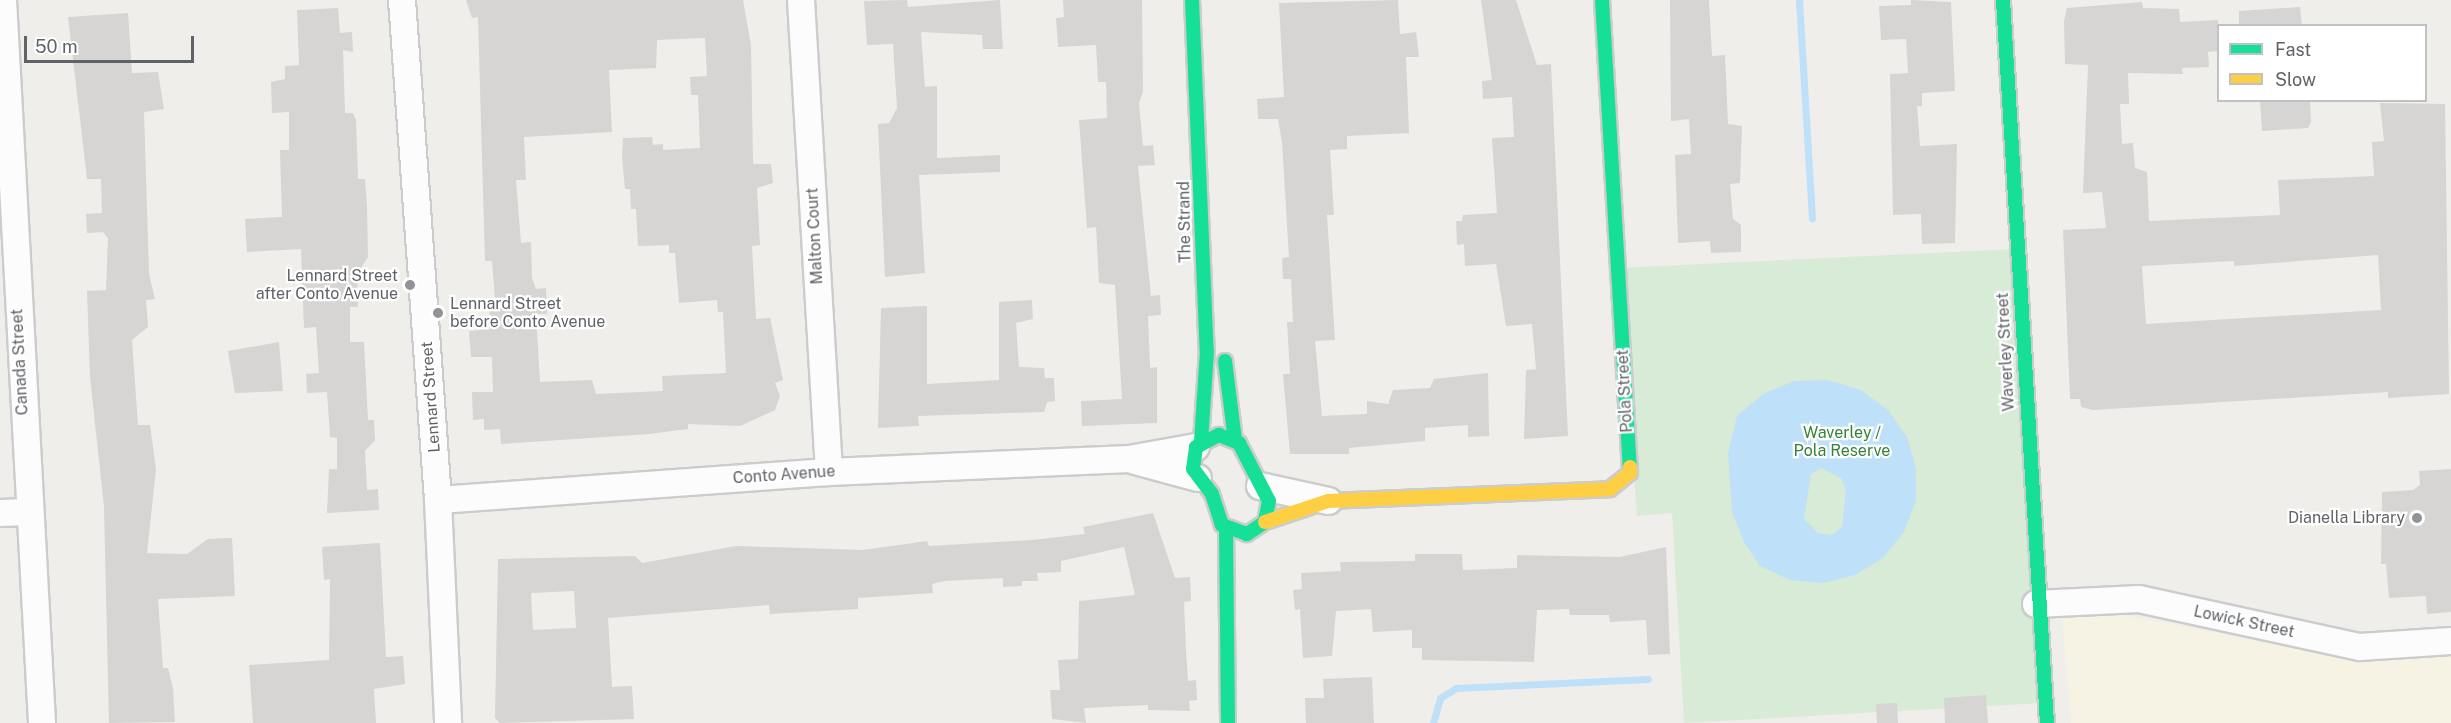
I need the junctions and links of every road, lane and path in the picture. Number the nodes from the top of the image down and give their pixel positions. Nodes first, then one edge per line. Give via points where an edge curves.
1 (3, 0) edge
2 (402, 0) edge
3 (801, 0) edge
4 (1192, 0) edge
5 (1602, 0) edge
6 (2003, 0) edge
7 (1221, 292) dead end
8 (1222, 313) dead end
9 (1224, 345) dead end
10 (1235, 440) junction
11 (1198, 445) junction
12 (1129, 459) junction
13 (829, 472) junction
14 (1198, 478) junction
15 (1260, 486) junction
16 (438, 500) junction
17 (1328, 501) junction
18 (28, 512) junction
19 (0, 513) edge
20 (1260, 526) junction
21 (1226, 529) junction
22 (1246, 553) dead end
23 (1244, 569) dead end
24 (2036, 604) junction
25 (2451, 641) edge
26 (1244, 683) dead end
27 (2042, 703) junction
28 (42, 723) edge
29 (448, 723) edge
30 (1228, 723) edge
31 (2038, 723) edge
32 (2047, 723) edge

1 - 18 street, Canada Street
2 - 16 street, Lennard Street
3 - 13 street, Malton Court
4 - 11 street, The Strand via 1207,351
5 - 17 street, Pola Street via 1630,473 1610,489
6 - 24 street, Waverley Street
7 - 8 street
9 - 10 street
10 - 11 street via 1219,435
10 - 15 street
11 - 12 street, Conto Avenue
11 - 14 street, The Strand via 1192,463
12 - 13 street, Conto Avenue
12 - 14 street, Conto Avenue
13 - 16 street, Conto Avenue
14 - 21 street via 1212,494
15 - 17 street, Pola Street
15 - 20 street via 1269,501
16 - 29 street, Lennard Street
17 - 20 street, Pola Street
18 - 19 street
18 - 28 street, Canada Street
20 - 21 street
20 - 22 street
21 - 30 street
23 - 26 street
24 - 25 street, Lowick Street via 2139,599 2360,647
24 - 27 street, Waverley Street
27 - 31 street, Waverley Street
27 - 32 street, Waverley Street

